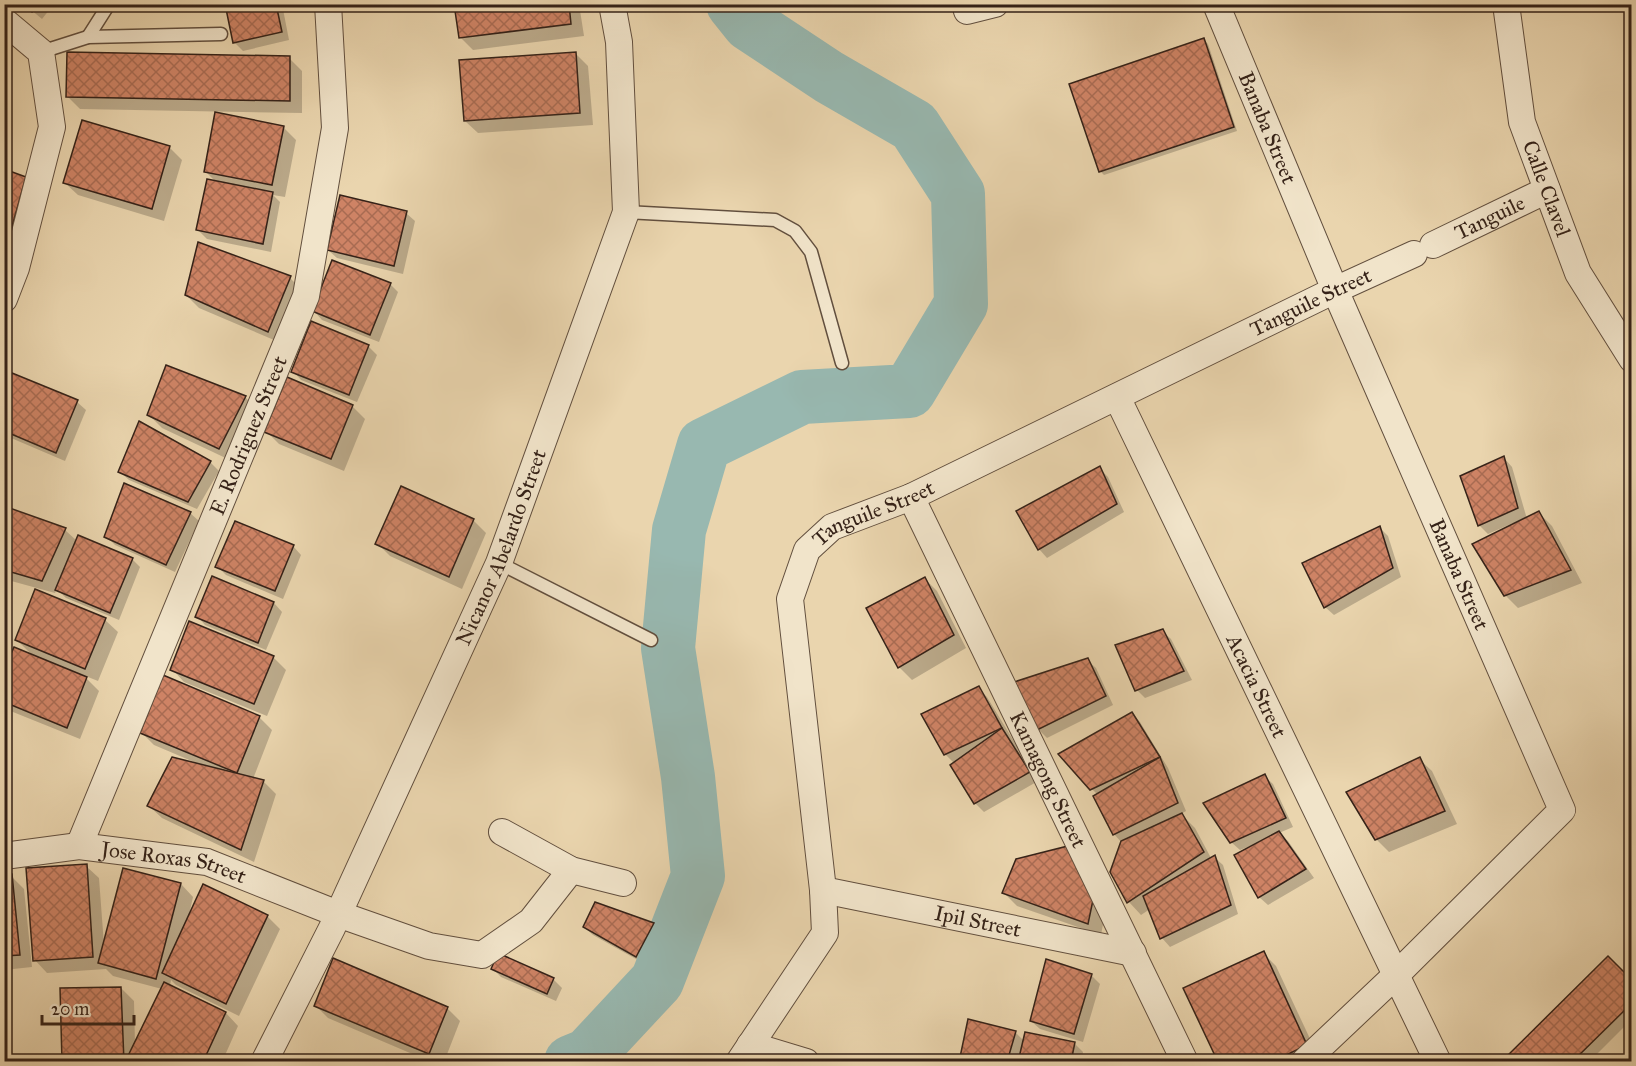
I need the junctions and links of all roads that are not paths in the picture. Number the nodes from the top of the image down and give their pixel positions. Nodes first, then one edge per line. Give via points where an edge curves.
1 (109, 4) edge
2 (328, 4) edge
3 (612, 4) edge
4 (995, 4) edge
5 (1216, 4) edge
6 (1506, 4) edge
7 (966, 8) edge
8 (4, 21) edge
9 (221, 34) dead end
10 (88, 37) junction
11 (41, 52) junction
12 (1547, 190) junction
13 (626, 212) junction
14 (1423, 250) joint
15 (1335, 290) junction
16 (4, 299) edge
17 (1632, 359) edge
18 (842, 363) dead end
19 (1117, 398) junction
20 (910, 497) junction
21 (499, 563) junction
22 (651, 640) dead end
23 (502, 832) dead end
24 (79, 846) junction
25 (4, 856) edge
26 (571, 870) junction
27 (623, 884) dead end
28 (823, 890) junction
29 (338, 914) junction
30 (1133, 953) junction
31 (1395, 976) junction
32 (745, 1053) edge
33 (264, 1062) edge
34 (806, 1062) edge
35 (1185, 1062) edge
36 (1304, 1062) edge
37 (1438, 1062) edge

1 - 10 lane
2 - 24 street, E. Rodriguez Street via 335,128 306,296
3 - 13 street, Nicanor Abelardo Street via 619,42
4 - 7 street
5 - 15 street, Banaba Street
6 - 12 street, Calle Clavel via 1522,122
8 - 11 street
9 - 10 lane
10 - 11 lane
11 - 16 street via 52,127 16,268
12 - 14 street, Tanguile
12 - 17 street, Calle Clavel via 1578,273
13 - 18 lane via 775,220 795,231 811,252
13 - 21 street, Nicanor Abelardo Street
14 - 15 street, Tanguile Street
15 - 19 street, Tanguile Street
15 - 31 street, Banaba Street via 1562,810
19 - 20 street, Tanguile Street
19 - 31 street, Acacia Street
20 - 28 street, Tanguile Street via 832,527 807,550 790,599
20 - 30 street, Kamagong Street
21 - 22 lane
21 - 29 street, Nicanor Abelardo Street
23 - 26 street
24 - 25 street, Jose Roxas Street
24 - 29 street, Jose Roxas Street via 207,862
26 - 27 street
26 - 29 street, Jose Roxas Street via 531,921 482,955 429,946
28 - 30 street, Ipil Street
28 - 32 street, Tanguile Street via 825,933
29 - 33 street, Nicanor Abelardo Street
30 - 35 street, Kamagong Street
31 - 36 street, Banaba Street
31 - 37 street, Acacia Street
32 - 34 street

